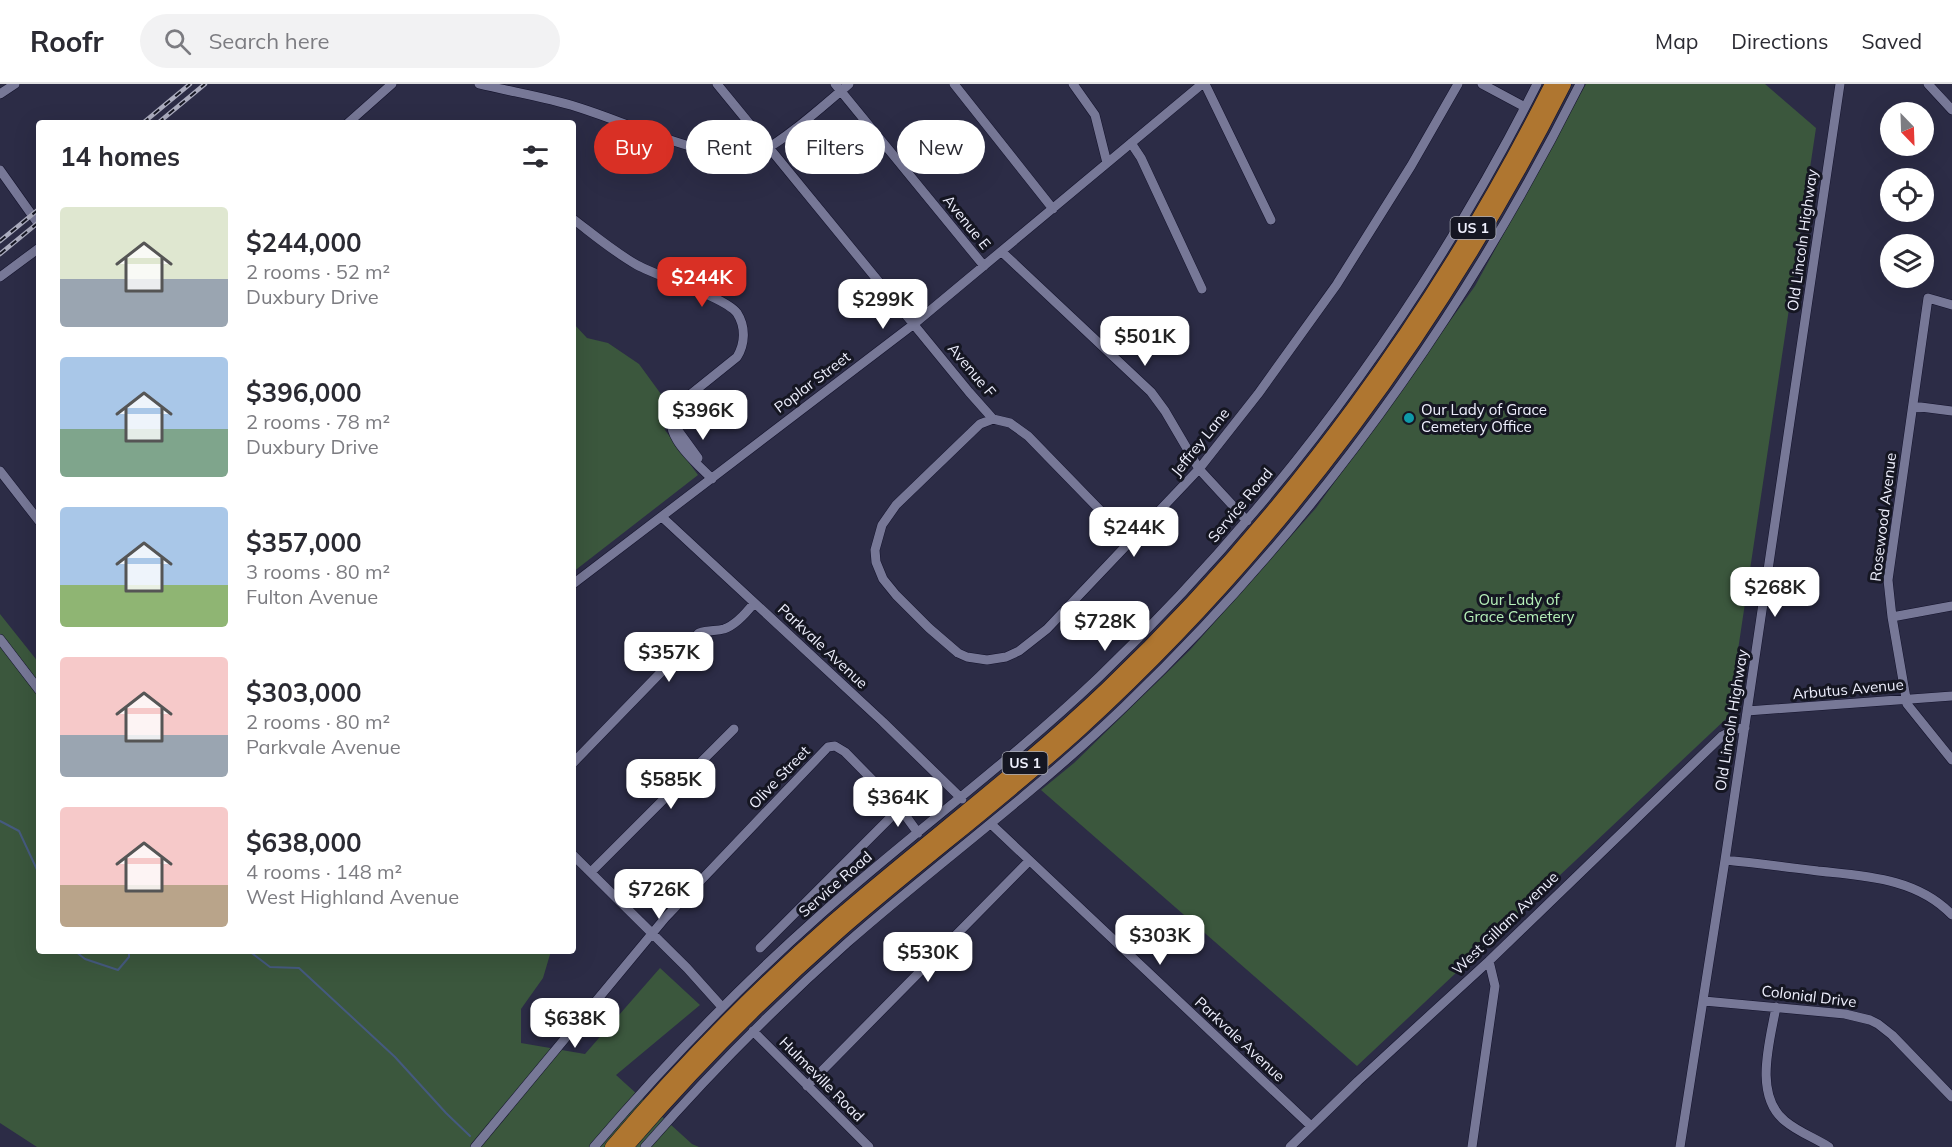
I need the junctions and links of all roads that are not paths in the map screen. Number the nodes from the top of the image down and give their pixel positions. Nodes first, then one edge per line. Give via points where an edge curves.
1 (15, 84) edge
2 (392, 84) edge
3 (479, 84) edge
4 (717, 84) edge
5 (954, 84) edge
6 (1072, 84) edge
7 (1204, 84) edge
8 (1458, 84) edge
9 (1482, 84) edge
10 (1537, 84) edge
11 (1547, 84) edge
12 (1552, 84) edge
13 (1564, 84) edge
14 (1580, 84) edge
15 (1840, 84) edge
16 (1928, 84) edge
17 (842, 86) edge
18 (0, 94) edge
19 (1532, 108) junction
20 (1952, 110) edge
21 (351, 120) edge
22 (747, 120) edge
23 (686, 143) edge
24 (1131, 143) junction
25 (773, 144) edge
26 (773, 152) edge
27 (1107, 163) junction
28 (0, 170) edge
29 (1053, 209) junction
30 (1271, 220) dead end
31 (36, 221) edge
32 (576, 221) edge
33 (36, 250) edge
34 (1002, 252) junction
35 (984, 266) junction
36 (0, 277) edge
37 (1202, 289) dead end
38 (1952, 305) edge
39 (914, 324) junction
40 (1912, 406) junction
41 (1952, 411) edge
42 (993, 419) junction
43 (1199, 469) junction
44 (0, 471) edge
45 (712, 479) junction
46 (36, 517) edge
47 (662, 517) junction
48 (1247, 521) junction
49 (1131, 542) junction
50 (576, 582) edge
51 (754, 603) junction
52 (1952, 606) edge
53 (1892, 617) junction
54 (0, 639) edge
55 (36, 686) edge
56 (1952, 696) edge
57 (1906, 699) junction
58 (1747, 711) junction
59 (1744, 728) junction
60 (734, 729) dead end
61 (576, 760) edge
62 (1952, 760) edge
63 (962, 799) junction
64 (900, 808) junction
65 (991, 824) junction
66 (918, 833) junction
67 (576, 858) edge
68 (1725, 860) junction
69 (1029, 861) junction
70 (591, 872) junction
71 (1952, 915) edge
72 (652, 933) junction
73 (760, 948) dead end
74 (1489, 961) junction
75 (1704, 1001) junction
76 (722, 1007) junction
77 (1776, 1007) junction
78 (753, 1031) junction
79 (807, 1086) junction
80 (1952, 1097) edge
81 (1311, 1126) junction
82 (475, 1147) edge
83 (594, 1147) edge
84 (612, 1147) edge
85 (626, 1147) edge
86 (645, 1147) edge
87 (869, 1147) edge
88 (1290, 1147) edge
89 (1472, 1147) edge
90 (1680, 1147) edge
91 (1829, 1147) edge

1 - 18 street
2 - 21 street
3 - 23 street via 579,107
4 - 22 street, Avenue F
5 - 29 street
6 - 27 street via 1095,115
7 - 24 street, Poplar Street
7 - 30 street
8 - 43 street, Jeffrey Lane via 1337,284
9 - 19 street
10 - 19 street, Service Road
11 - 19 highway
12 - 19 highway, US 1
13 - 85 highway, US 1 via 1506,194 1416,339 1329,459 1241,565 1082,728 782,983 697,1068
14 - 65 street via 1471,280 1333,477 1252,574 1174,658 1091,738
15 - 58 street, Old Lincoln Highway
16 - 20 street
17 - 25 street
17 - 35 street, Avenue E
19 - 48 street, Service Road via 1389,335
19 - 84 highway, US 1 via 1473,228 1400,342 1320,453 1226,566 1074,720 774,975 689,1060
24 - 27 street, Poplar Street
24 - 37 street
26 - 39 street, Avenue F
27 - 29 street, Poplar Street
28 - 31 street
29 - 34 street, Poplar Street
32 - 45 street via 638,265 724,302 740,320 744,337 736,357 676,406 670,421
33 - 36 street
34 - 35 street, Poplar Street
34 - 43 street via 1151,392
35 - 39 street, Poplar Street
38 - 40 street, Rosewood Avenue via 1928,298
39 - 42 street, Avenue F
39 - 45 street, Poplar Street
40 - 41 street
40 - 53 street, Rosewood Avenue via 1888,579
42 - 49 street, Avenue F via 1010,423 1028,436
42 - 49 street, Jeffrey Lane via 980,424 896,505 876,542 876,562 883,579 948,646 982,660 1019,651 1047,629
43 - 48 street
43 - 49 street, Jeffrey Lane
44 - 46 street
45 - 47 street, Poplar Street
47 - 50 street, Poplar Street
47 - 51 street, Parkvale Avenue
48 - 63 street, Service Road via 1098,678
51 - 61 street via 732,625 699,633
51 - 63 street, Parkvale Avenue
52 - 53 street
53 - 57 street, Rosewood Avenue
54 - 55 street
56 - 57 street, Arbutus Avenue
57 - 58 street, Arbutus Avenue
57 - 62 street, Rosewood Avenue via 1912,712
58 - 59 street, Old Lincoln Highway
59 - 68 street, Old Lincoln Highway
59 - 74 street, West Gillam Avenue via 1722,736
60 - 70 street
63 - 66 street, Service Road
64 - 66 street
64 - 72 street, Olive Street via 845,752 828,747
64 - 73 street
65 - 69 street, Parkvale Avenue
65 - 78 street via 847,943
66 - 76 street, Service Road via 822,914
67 - 70 street
68 - 71 street via 1894,882 1922,893
68 - 75 street, Old Lincoln Highway
69 - 79 street
69 - 81 street, Parkvale Avenue
70 - 72 street
72 - 76 street
72 - 82 street, Olive Street
74 - 81 street, West Gillam Avenue
74 - 89 street via 1495,986
75 - 77 street, Colonial Drive
75 - 90 street, Old Lincoln Highway
76 - 83 street, Service Road
77 - 80 street, Colonial Drive via 1857,1016 1878,1024
77 - 91 street via 1767,1068 1770,1100 1787,1123
78 - 79 street, Hulmeville Road
78 - 86 street
79 - 87 street, Hulmeville Road
81 - 88 street, West Gillam Avenue

